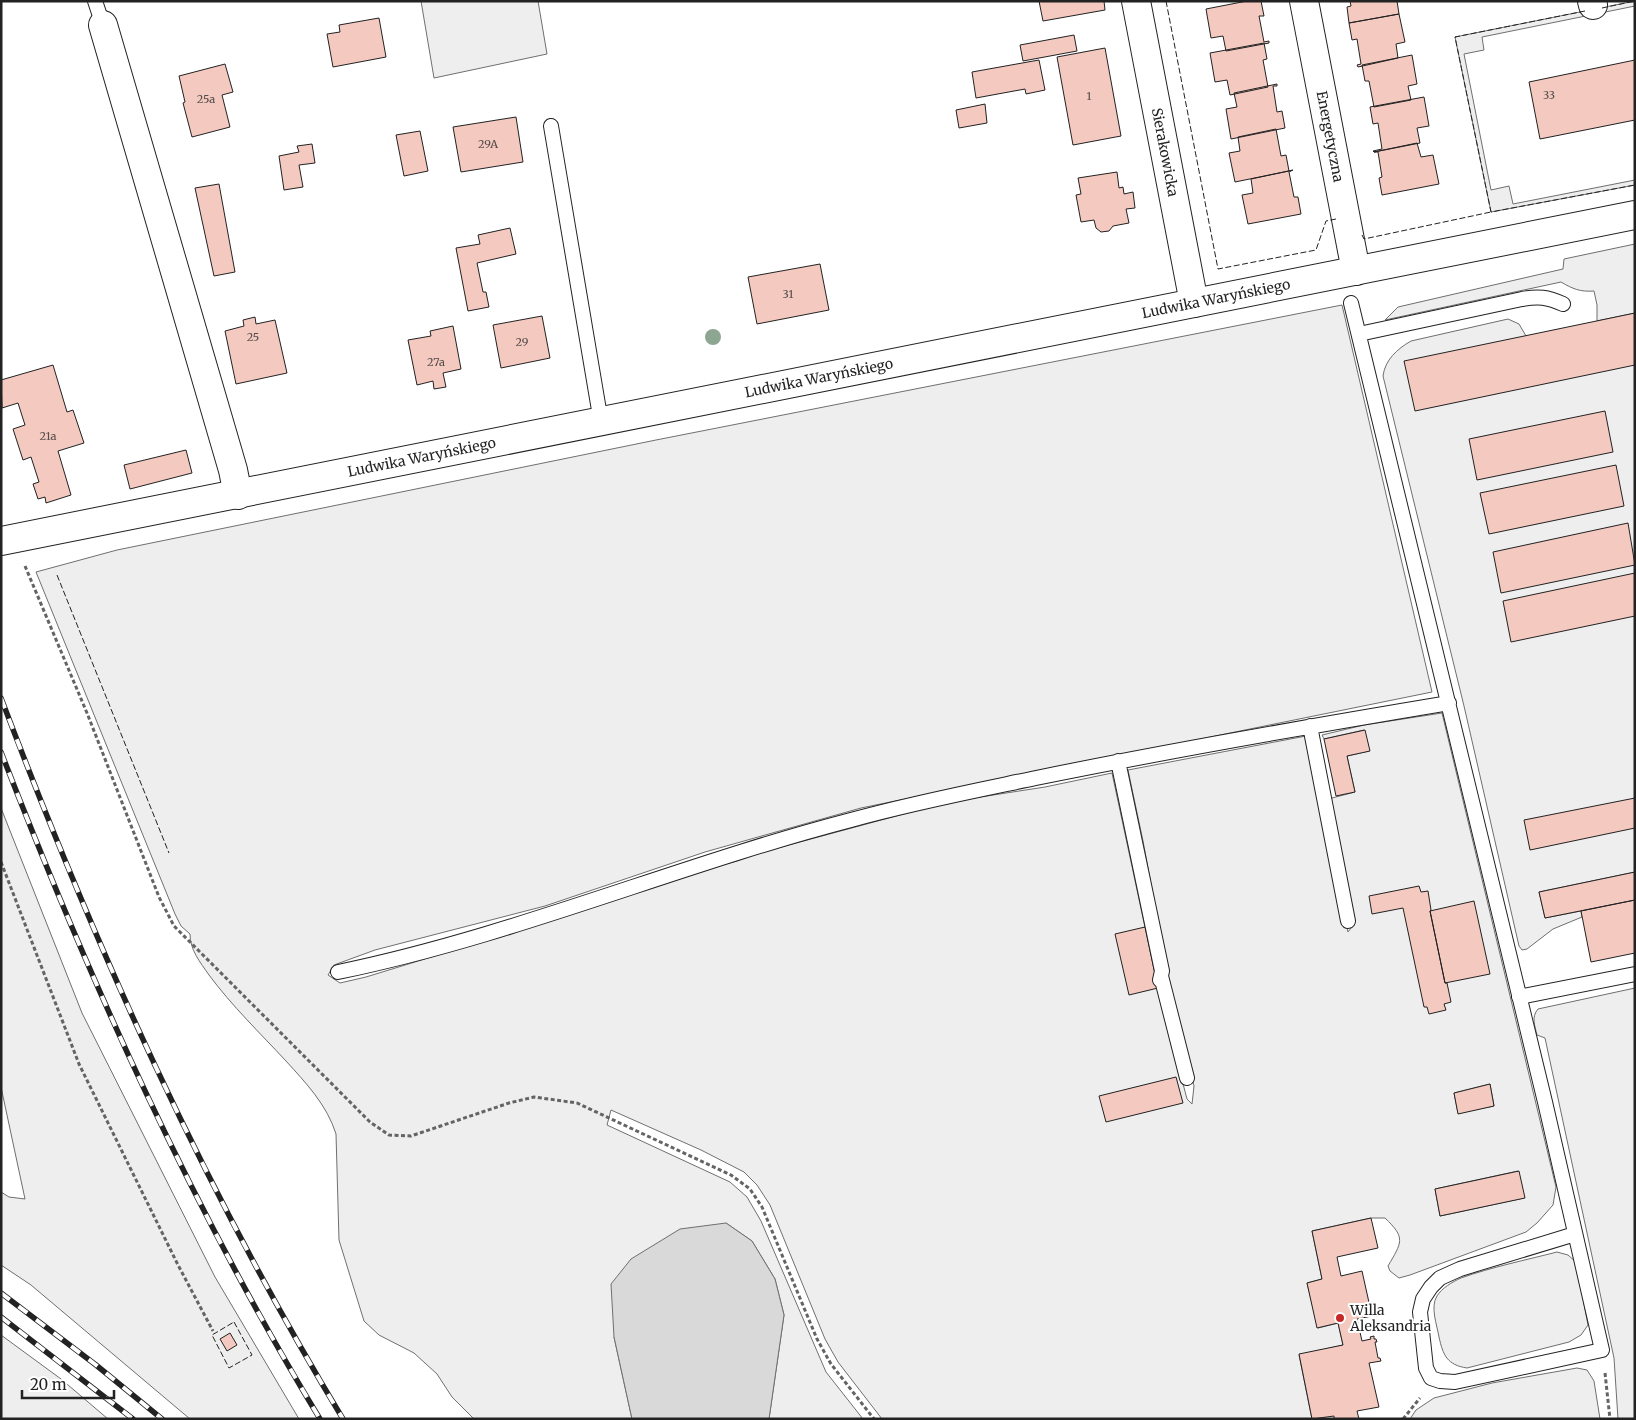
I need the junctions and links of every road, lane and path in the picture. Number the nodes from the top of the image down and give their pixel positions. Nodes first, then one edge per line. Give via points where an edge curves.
1 (1136, 1) edge
2 (1304, 1) edge
3 (99, 13) edge
4 (550, 126) dead end
5 (1635, 215) edge
6 (1356, 271) junction
7 (1194, 303) junction
8 (1351, 303) dead end
9 (1563, 304) dead end
10 (1359, 334) junction
11 (601, 422) junction
12 (238, 495) junction
13 (1, 541) edge
14 (23, 563) dead end
15 (1449, 703) junction
16 (1310, 726) junction
17 (1118, 761) junction
18 (1, 862) edge
19 (1348, 921) dead end
20 (338, 972) dead end
21 (1635, 974) edge
22 (1519, 998) junction
23 (1187, 1078) dead end
24 (1575, 1234) junction
25 (213, 1331) dead end
26 (1602, 1350) junction
27 (874, 1419) edge
28 (1610, 1419) edge

1 - 7 street, Sierakowicka
2 - 6 street, Energetyczna
3 - 12 street via 234,470
4 - 11 lane
5 - 6 street, Ludwika Waryńskiego
6 - 7 street, Ludwika Waryńskiego
7 - 11 street, Ludwika Waryńskiego
8 - 10 lane
9 - 10 lane via 1538,296
10 - 15 lane
11 - 12 street, Ludwika Waryńskiego
12 - 13 street, Ludwika Waryńskiego
14 - 27 path via 174,926 370,1122 389,1135 411,1136 534,1097 577,1103 731,1174 750,1188 762,1206 817,1339 831,1364
15 - 16 lane
15 - 22 lane
16 - 17 lane
16 - 19 lane
17 - 20 lane via 927,800 850,820 748,848 446,945
17 - 23 lane via 1161,978
18 - 25 path via 79,1064
21 - 22 lane
22 - 24 lane
24 - 26 lane
24 - 26 lane via 1440,1278 1430,1287 1420,1312 1426,1368 1431,1378 1455,1382
26 - 28 path

